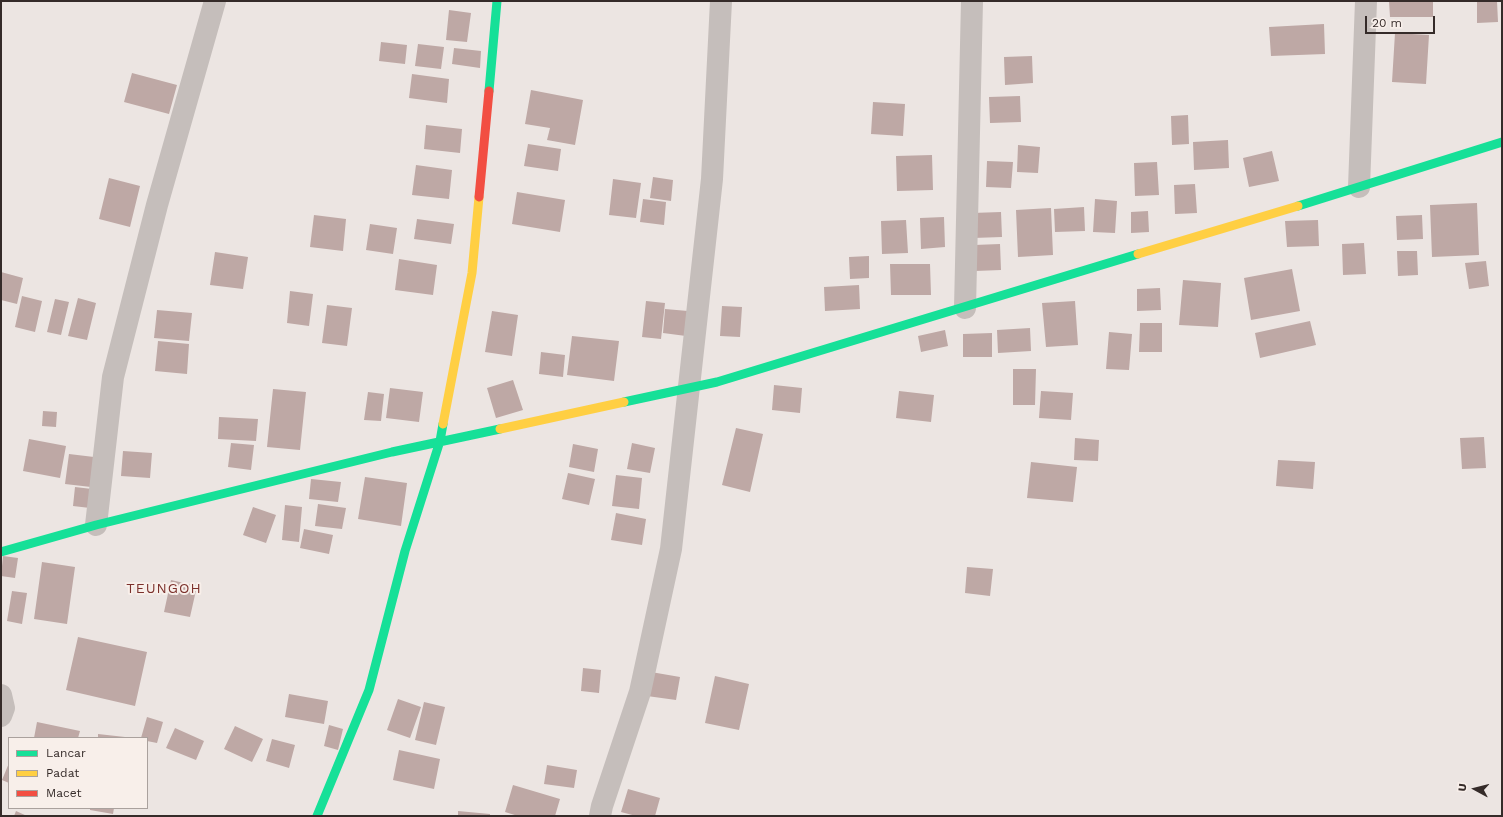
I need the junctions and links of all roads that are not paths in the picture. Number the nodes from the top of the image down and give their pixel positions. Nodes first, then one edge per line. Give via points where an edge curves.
1 (215, 1) edge
2 (497, 1) edge
3 (721, 1) edge
4 (972, 1) edge
5 (1366, 1) edge
6 (1502, 142) edge
7 (1359, 187) junction
8 (965, 308) junction
9 (688, 390) junction
10 (440, 441) junction
11 (96, 525) junction
12 (1, 552) edge
13 (1, 695) edge
14 (1, 716) edge
15 (318, 816) edge
16 (600, 816) edge

1 - 11 street via 157,205 113,377
2 - 10 street via 472,273
3 - 9 street via 712,179
4 - 8 street
5 - 7 street
6 - 7 street
7 - 8 street
8 - 9 street
9 - 10 street
9 - 16 street via 671,549 640,692
10 - 11 street
10 - 15 street via 405,551 369,690
11 - 12 street
13 - 14 street via 4,708

